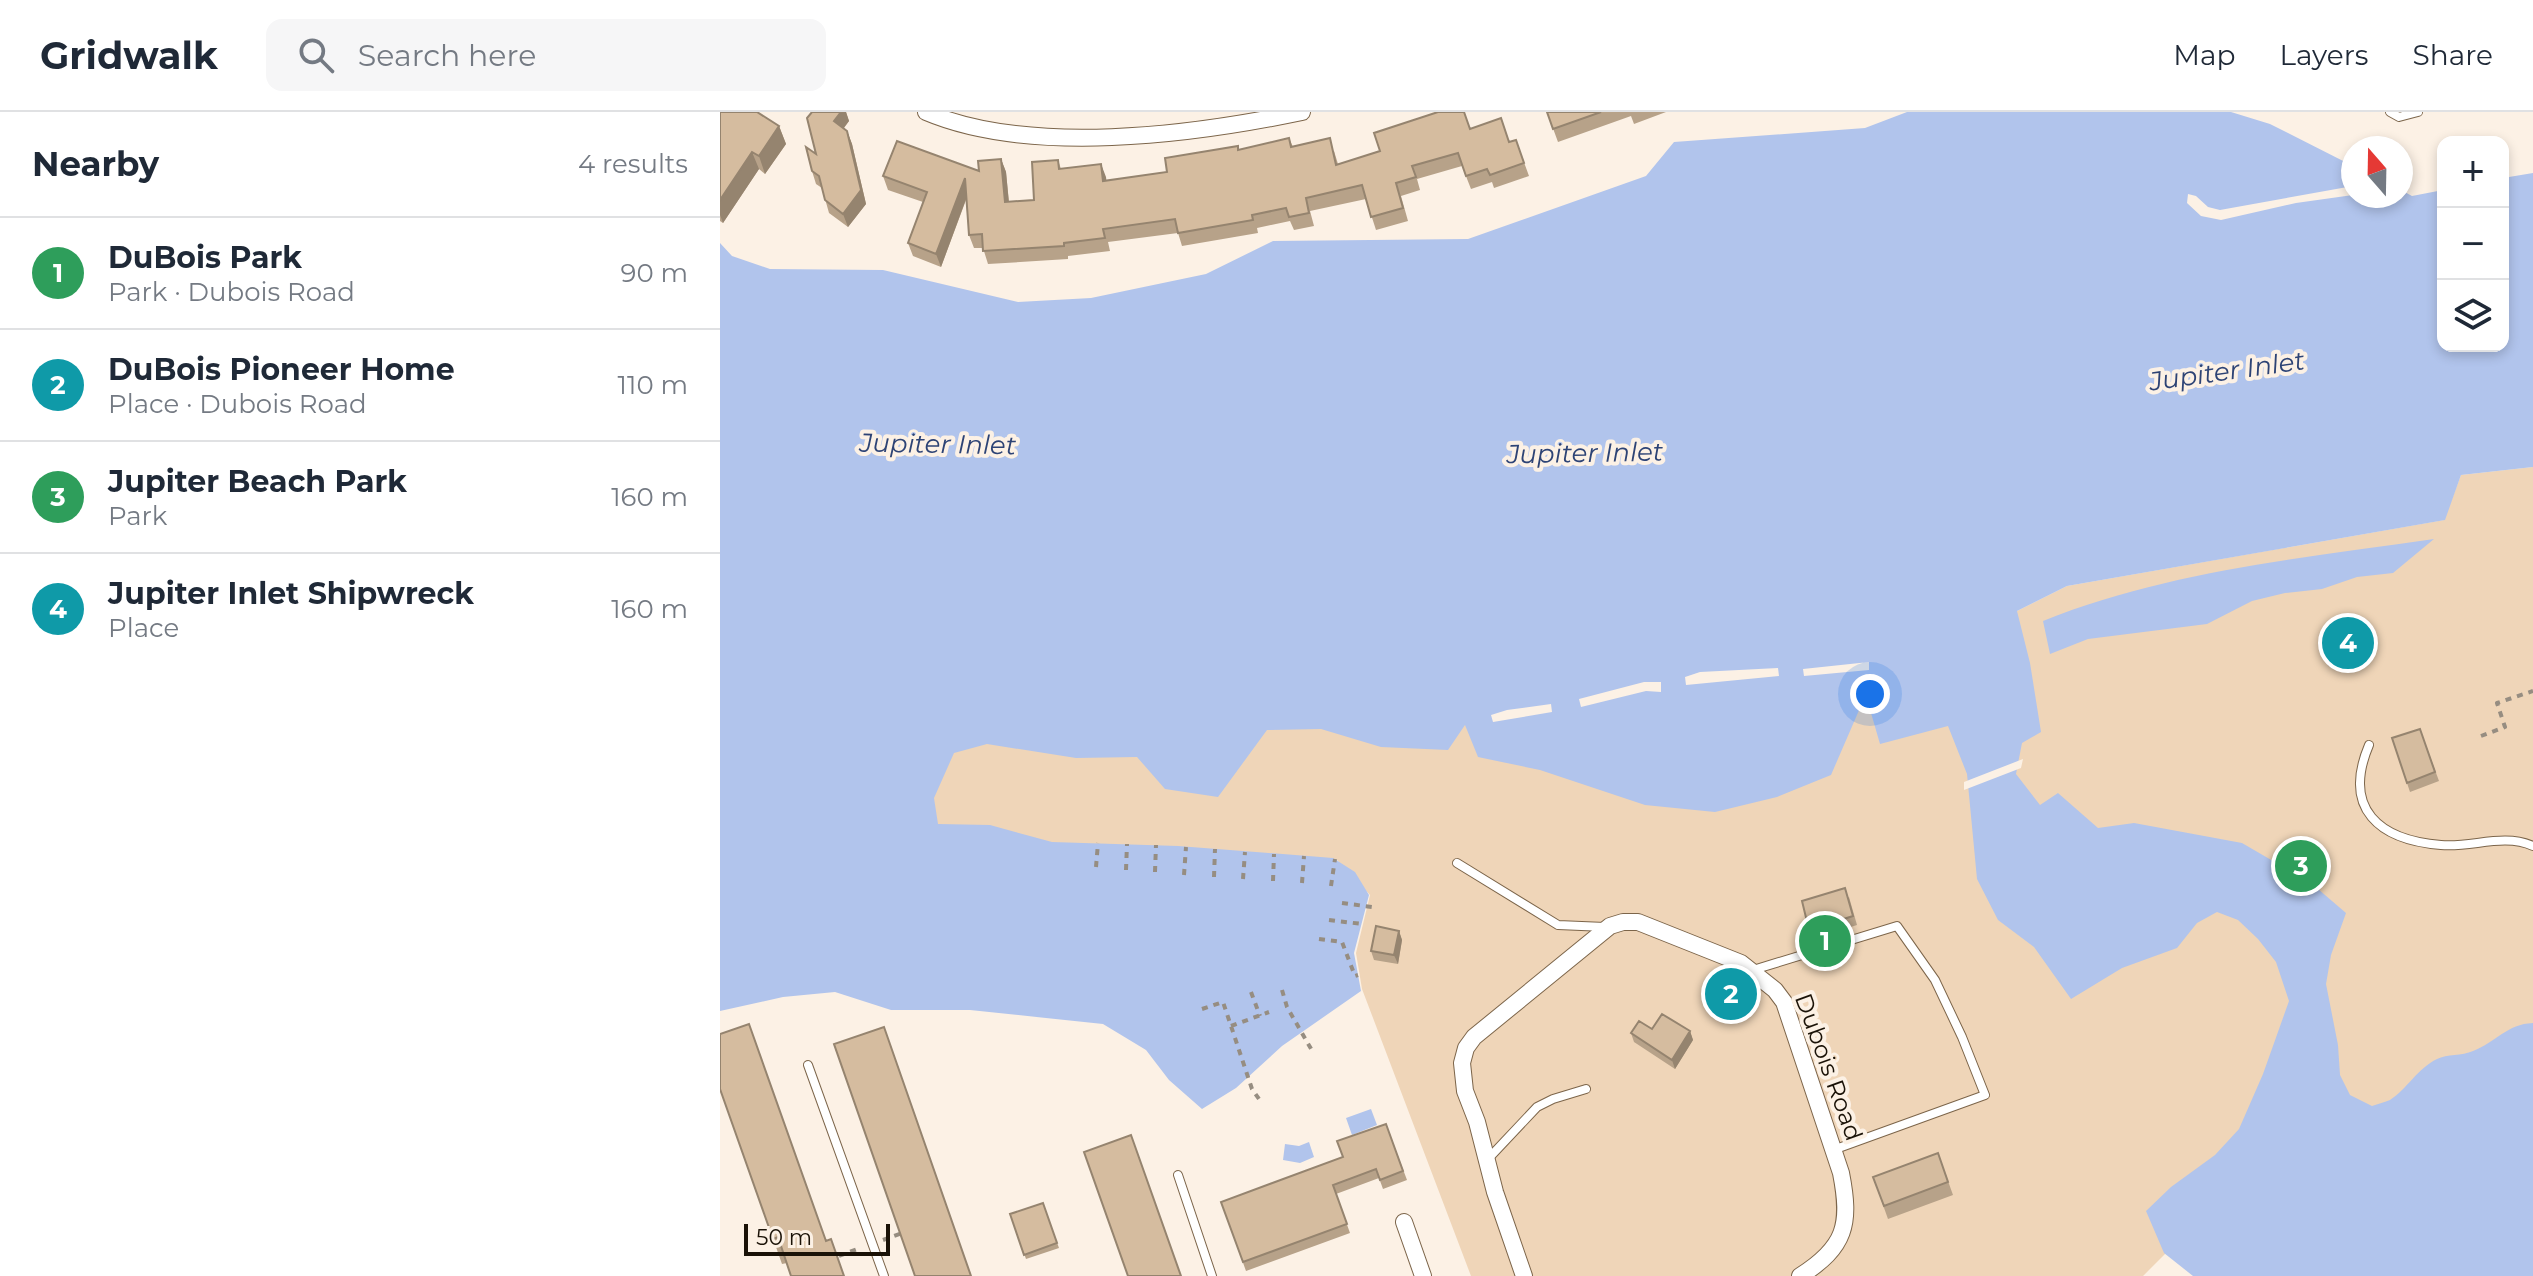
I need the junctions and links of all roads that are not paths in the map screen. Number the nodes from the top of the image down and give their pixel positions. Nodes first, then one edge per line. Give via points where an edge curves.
1 (926, 112) edge
2 (1302, 112) edge
3 (2390, 112) edge
4 (2418, 112) edge
5 (2369, 745) dead end
6 (2533, 846) edge
7 (1457, 863) dead end
8 (1610, 926) junction
9 (1752, 970) junction
10 (808, 1065) dead end
11 (1586, 1089) dead end
12 (1833, 1150) junction
13 (1487, 1161) junction
14 (1178, 1175) dead end
15 (1404, 1222) dead end
16 (884, 1276) edge
17 (1212, 1276) edge
18 (1423, 1276) edge
19 (1524, 1276) edge
20 (1800, 1276) edge

1 - 2 street via 979,130 1054,137 1158,132
3 - 4 lane via 2399,117
5 - 6 lane via 2361,765 2361,799 2368,814 2391,833 2442,846 2499,840
7 - 8 lane, Dubois Road via 1558,925
8 - 9 street, Dubois Road via 1638,922
8 - 13 street via 1466,1048 1462,1077
9 - 12 street, Dubois Road via 1784,1002
9 - 12 lane via 1897,926 1935,980 1962,1037 1985,1095
10 - 16 lane
11 - 13 lane via 1537,1107
12 - 20 street, Dubois Road via 1847,1202 1845,1230 1829,1254
13 - 19 street
14 - 17 lane
15 - 18 street

